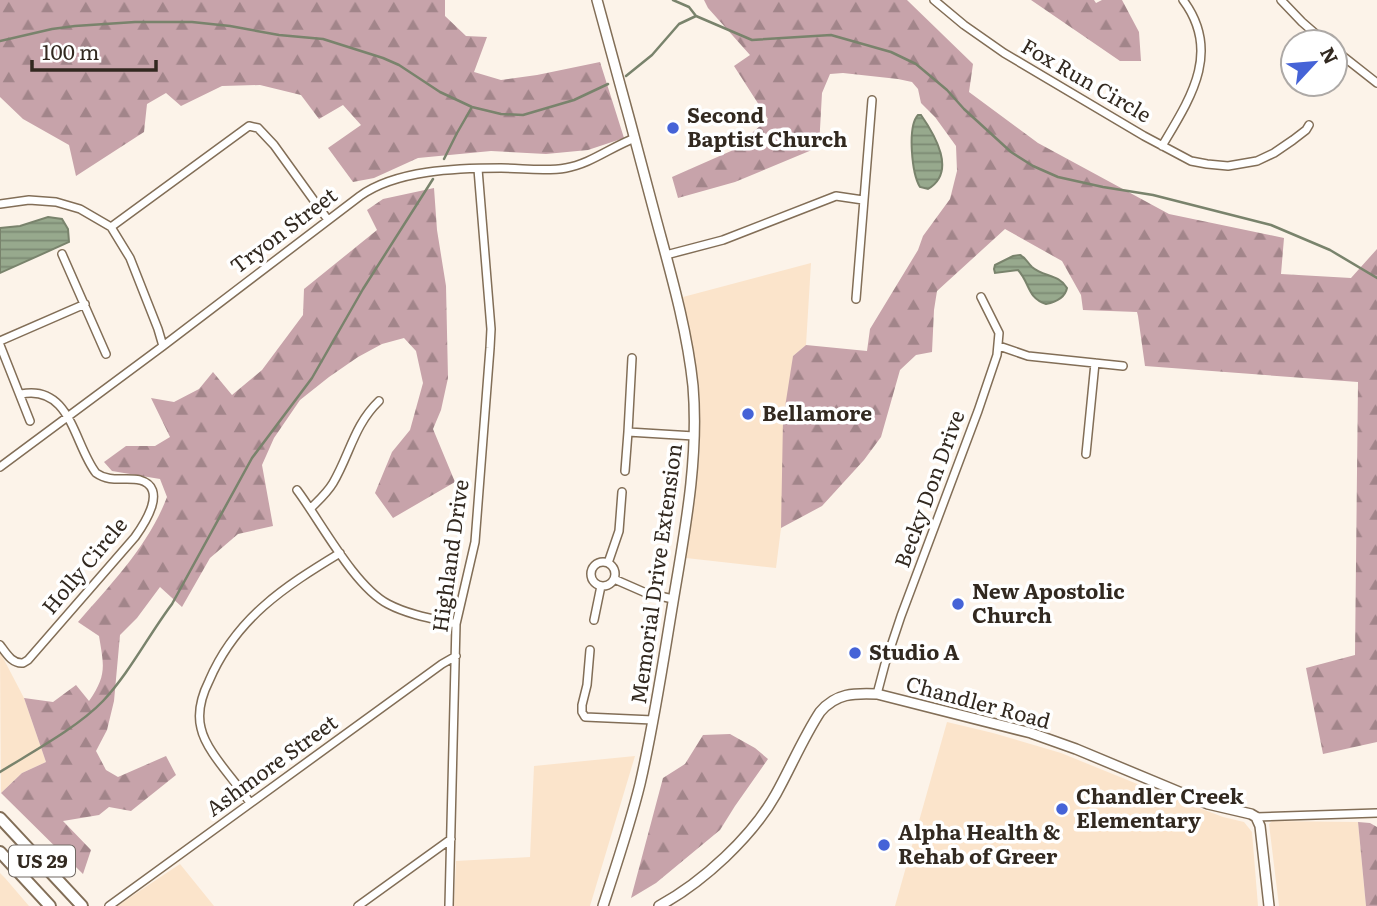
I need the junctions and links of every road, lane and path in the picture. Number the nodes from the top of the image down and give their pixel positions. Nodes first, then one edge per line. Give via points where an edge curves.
1 (597, 0) edge
2 (934, 0) edge
3 (1183, 0) edge
4 (1281, 0) edge
5 (1309, 28) edge
6 (1349, 61) edge
7 (1377, 83) edge
8 (873, 100) dead end
9 (1309, 125) dead end
10 (635, 138) junction
11 (1162, 146) junction
12 (478, 169) junction
13 (863, 200) junction
14 (0, 204) edge
15 (328, 220) junction
16 (111, 227) junction
17 (62, 254) dead end
18 (666, 256) junction
19 (981, 297) dead end
20 (856, 299) dead end
21 (85, 304) junction
22 (0, 343) edge
23 (163, 346) junction
24 (999, 346) junction
25 (106, 354) dead end
26 (632, 358) dead end
27 (1095, 363) junction
28 (1123, 366) dead end
29 (20, 394) junction
30 (379, 401) dead end
31 (68, 417) junction
32 (30, 421) dead end
33 (628, 432) junction
34 (694, 436) junction
35 (1086, 454) dead end
36 (0, 467) edge
37 (625, 471) dead end
38 (298, 490) dead end
39 (622, 492) dead end
40 (311, 508) junction
41 (341, 553) junction
42 (608, 564) junction
43 (614, 579) junction
44 (601, 586) junction
45 (673, 599) junction
46 (594, 620) dead end
47 (456, 624) junction
48 (0, 645) edge
49 (590, 650) dead end
50 (456, 656) junction
51 (877, 694) junction
52 (653, 720) junction
53 (250, 803) junction
54 (1377, 813) edge
55 (1256, 817) junction
56 (0, 818) edge
57 (451, 839) junction
58 (0, 852) edge
59 (43, 862) junction
60 (25, 879) junction
61 (50, 906) edge
62 (82, 906) edge
63 (109, 906) edge
64 (358, 906) edge
65 (449, 906) edge
66 (603, 906) edge
67 (659, 906) edge
68 (1269, 906) edge

1 - 10 street, Memorial Drive Extension
2 - 11 street, Fox Run Circle via 1004,54
3 - 11 street, Fox Run Circle via 1199,34 1200,65 1189,101
4 - 5 street
6 - 7 street
8 - 13 street
9 - 11 street via 1274,153 1240,165 1191,161
10 - 12 street, Tryon Street via 566,168
10 - 18 street, Memorial Drive Extension
12 - 15 street, Tryon Street via 389,180 367,190
12 - 47 street, Highland Drive via 491,329 475,542
13 - 18 street via 836,196 723,240
13 - 20 street
14 - 16 street via 56,202 80,209
15 - 16 street via 274,145 258,128 249,126
15 - 23 street, Tryon Street
16 - 23 street via 130,258
17 - 21 street
18 - 34 street, Memorial Drive Extension via 688,352
19 - 24 street via 999,333
21 - 22 street
21 - 25 street
22 - 29 street
23 - 31 street, Tryon Street
24 - 27 street via 1028,356
24 - 51 street, Becky Don Drive
26 - 33 street
27 - 28 street
27 - 35 street
29 - 31 street via 43,393
29 - 32 street
30 - 40 street via 359,426 332,484
31 - 36 street, Tryon Street
31 - 48 street, Holly Circle via 96,473 144,482 152,492 153,505 135,537 28,660 14,661
33 - 34 street
33 - 37 street
34 - 45 street, Memorial Drive Extension
38 - 40 street
39 - 42 street via 619,531
40 - 41 street
41 - 47 street via 385,603
41 - 53 street via 252,616 206,688 199,713 201,729
42 - 43 street via 615,572
42 - 44 street via 598,564 592,572 594,582
43 - 44 street
43 - 45 street
44 - 46 street
45 - 52 street, Memorial Drive Extension
47 - 50 street, Highland Drive
49 - 52 street via 582,705 585,717
50 - 53 street, Ashmore Street
50 - 57 street, Highland Drive
51 - 55 street, Chandler Road via 1031,733 1208,804
51 - 67 street, Chandler Road via 844,694 824,707 760,820 691,885
52 - 66 street, Memorial Drive Extension via 629,825
53 - 63 street, Ashmore Street
54 - 55 street, Chandler Road
55 - 68 street
56 - 59 main road, US 29
57 - 64 street
57 - 65 street, Highland Drive
58 - 60 main road, US 29
59 - 60 main road
59 - 62 main road, US 29
60 - 61 main road, US 29

